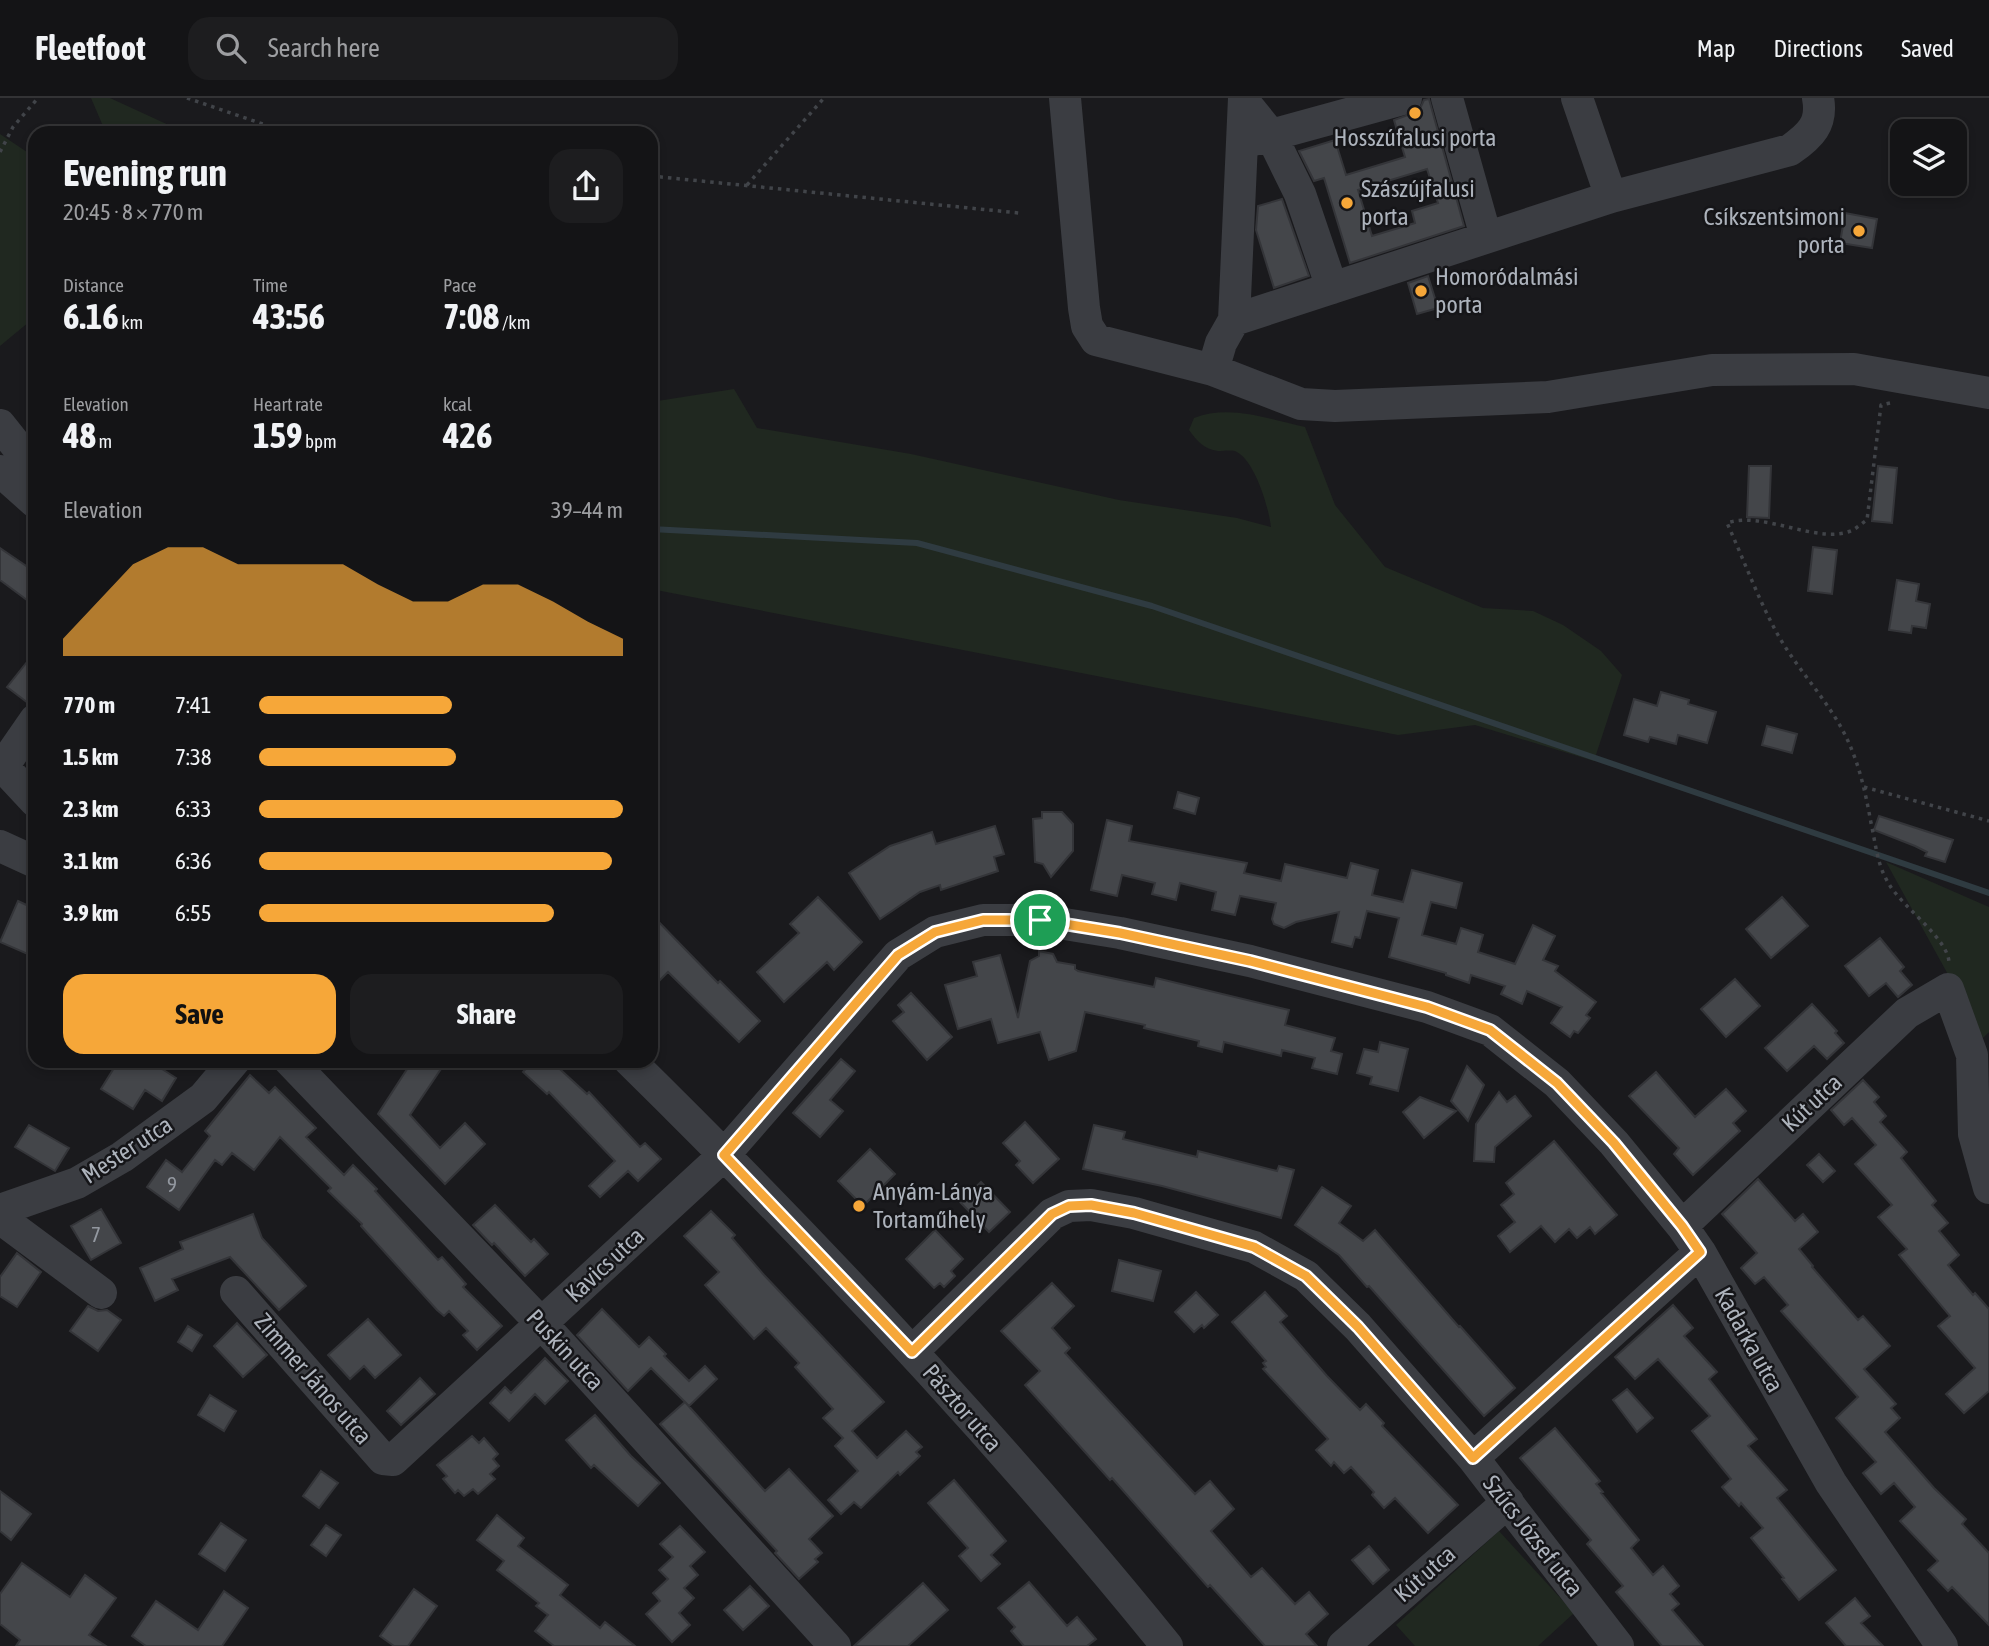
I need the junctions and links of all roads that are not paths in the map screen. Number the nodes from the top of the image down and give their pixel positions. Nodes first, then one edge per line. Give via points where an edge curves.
1 (1065, 98) edge
2 (1406, 98) edge
3 (1447, 98) edge
4 (1577, 98) edge
5 (1818, 98) edge
6 (1245, 100) edge
7 (1256, 139) junction
8 (1611, 197) junction
9 (1486, 237) junction
10 (1332, 288) junction
11 (1234, 320) junction
12 (1213, 370) junction
13 (1989, 393) edge
14 (0, 425) edge
15 (28, 460) edge
16 (0, 471) edge
17 (28, 496) edge
18 (28, 730) edge
19 (28, 794) edge
20 (0, 846) edge
21 (28, 859) edge
22 (227, 1068) edge
23 (297, 1068) edge
24 (637, 1068) edge
25 (724, 1155) junction
26 (1989, 1188) edge
27 (0, 1210) edge
28 (0, 1218) edge
29 (1682, 1226) junction
30 (1700, 1252) junction
31 (236, 1292) dead end
32 (101, 1293) dead end
33 (542, 1324) junction
34 (912, 1352) junction
35 (1473, 1458) junction
36 (393, 1460) joint
37 (1508, 1502) junction
38 (835, 1646) edge
39 (1167, 1646) edge
40 (1343, 1646) edge
41 (1618, 1646) edge
42 (1942, 1646) edge

1 - 12 street via 1087,326 1096,340
2 - 7 street
3 - 9 street
4 - 8 street
5 - 8 street via 1819,121 1810,135 1790,150
6 - 7 street
7 - 10 street via 1300,194
7 - 11 street
8 - 9 street
9 - 10 street
10 - 11 street
11 - 12 street
12 - 13 street via 1301,404 1335,406 1548,397 1712,370 1854,369
14 - 15 street
16 - 17 street
18 - 19 street via 4,765
20 - 21 street
22 - 27 street, Mester utca via 203,1098 122,1157 78,1183
23 - 33 street, Puskin utca
24 - 25 street, Pásztor utca
25 - 29 street, Kadarka utca via 898,955 935,932 983,920 1040,920 1250,961 1427,1007 1490,1030 1557,1083
25 - 33 street, Kavics utca
25 - 34 street, Pásztor utca
26 - 29 street, Kút utca via 1974,1133 1972,1055 1948,989 1907,1013
28 - 32 street
29 - 30 street, Kadarka utca
30 - 35 street
30 - 42 street, Kadarka utca via 1831,1483
31 - 36 street, Zimmer János utca via 383,1459
33 - 36 street, Kavics utca
33 - 38 street, Puskin utca
34 - 35 street, Szűcs József utca via 1052,1214 1069,1206 1091,1205 1134,1213 1254,1247 1306,1276 1358,1327
34 - 39 street, Pásztor utca
35 - 37 street, Szűcs József utca
37 - 40 street, Kút utca
37 - 41 street, Szűcs József utca

